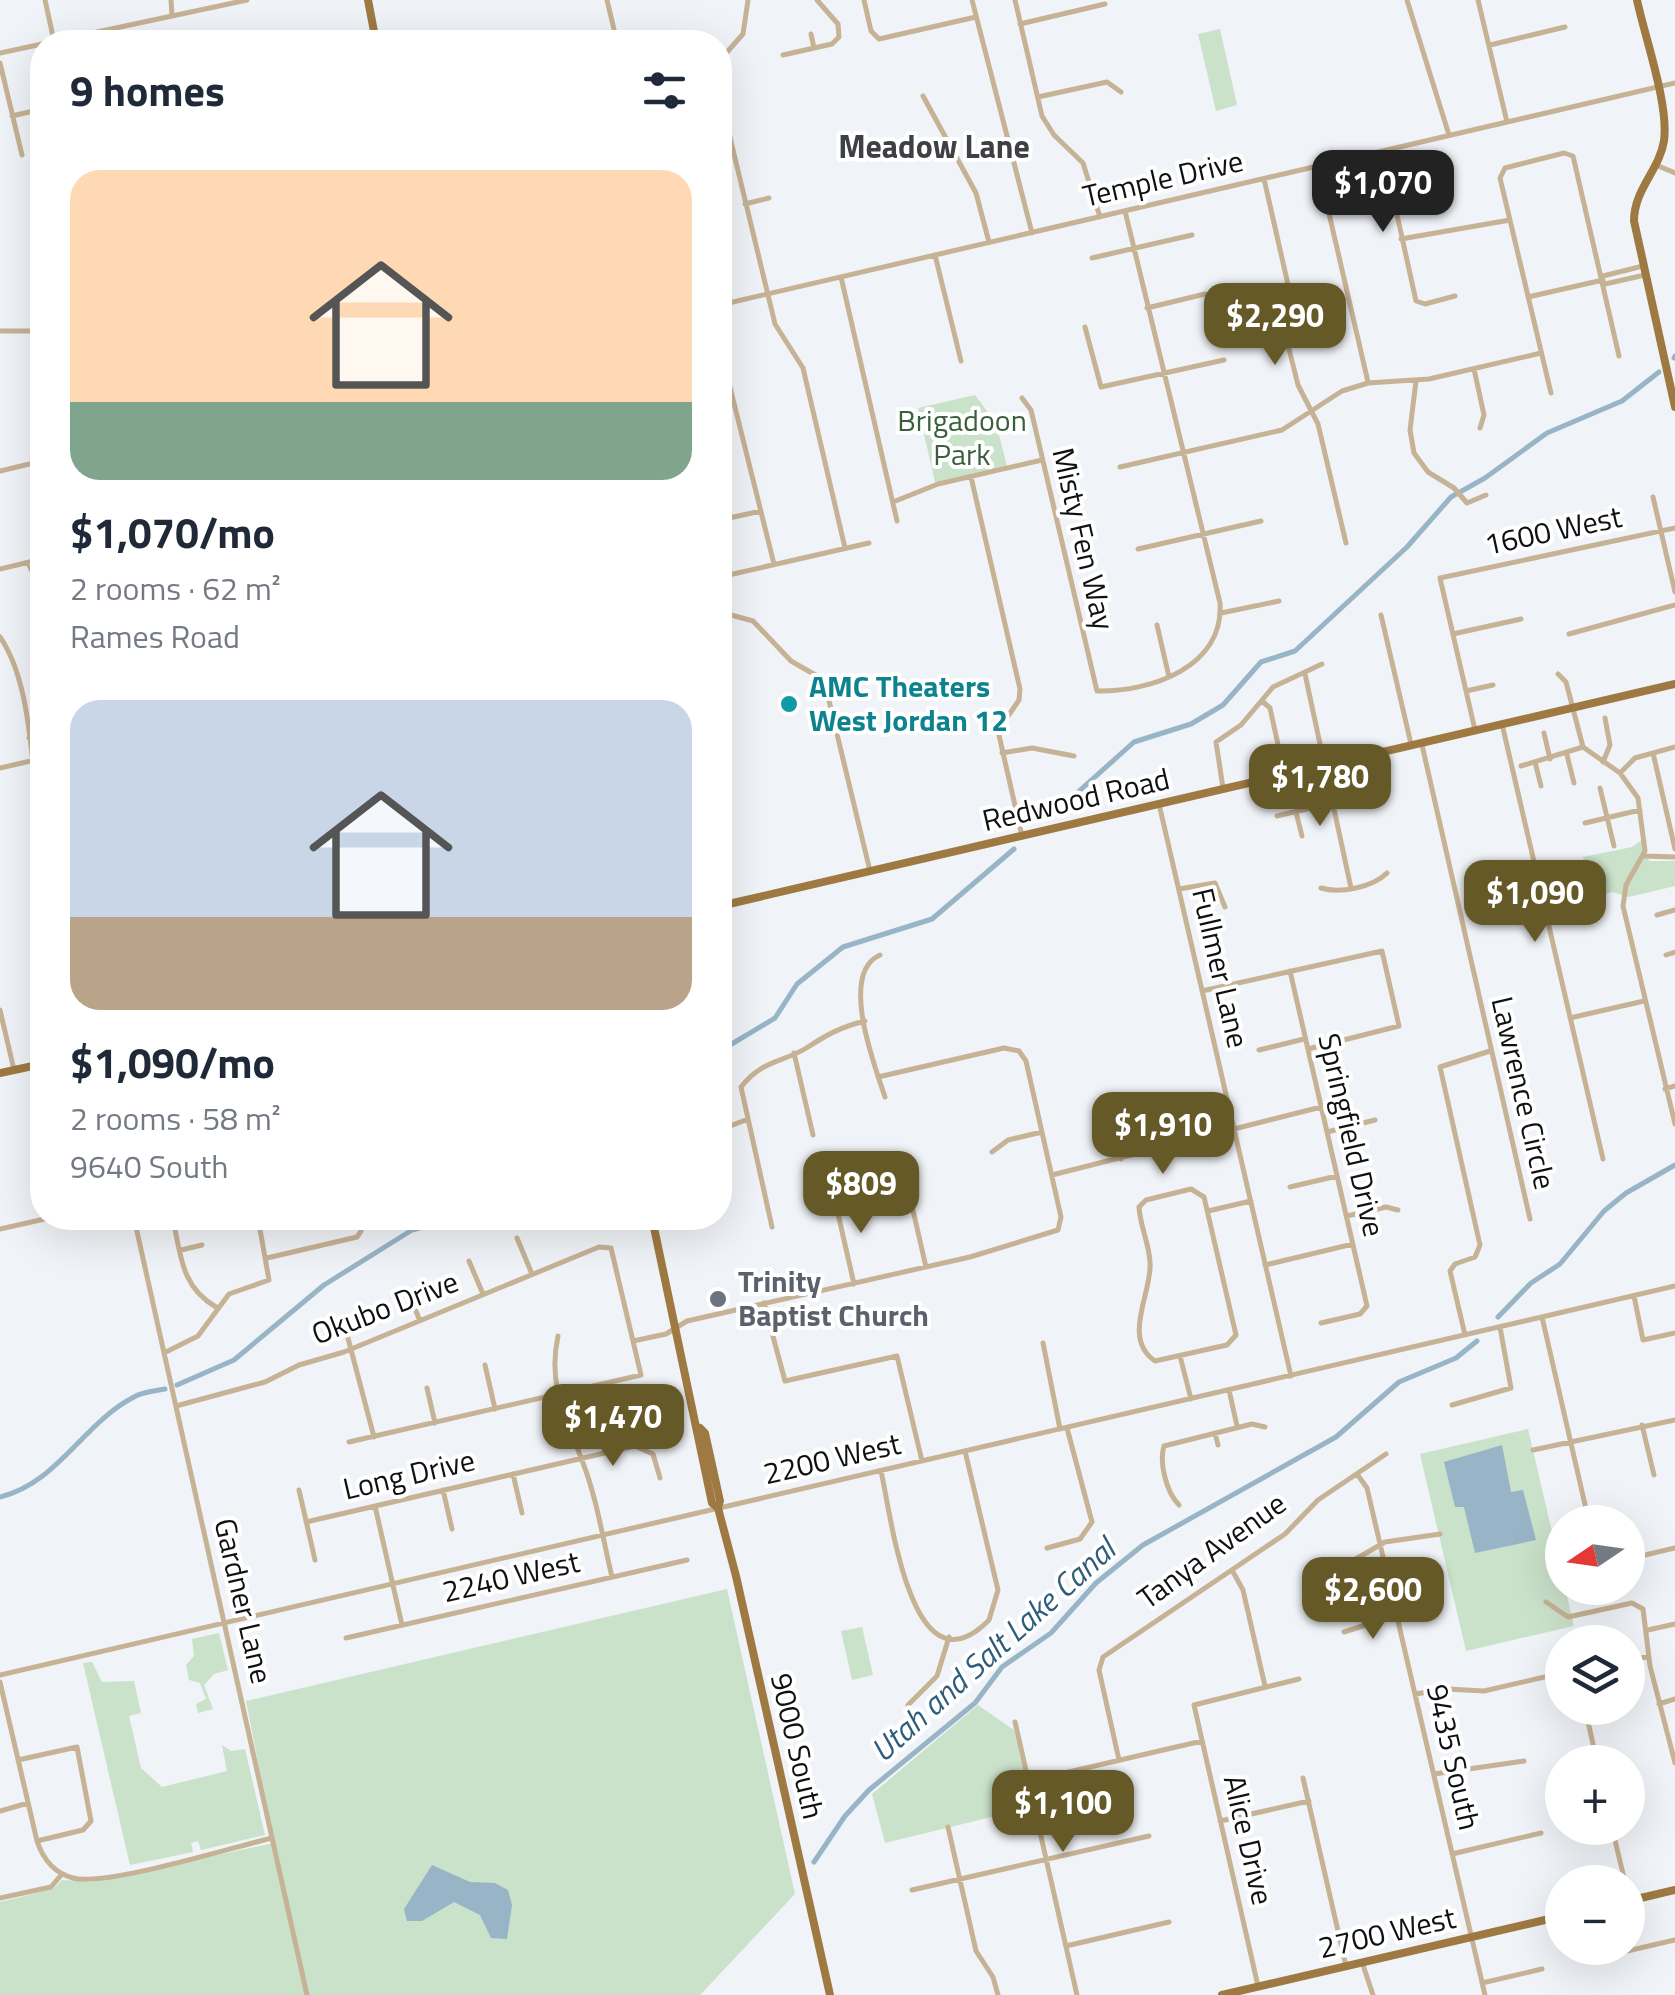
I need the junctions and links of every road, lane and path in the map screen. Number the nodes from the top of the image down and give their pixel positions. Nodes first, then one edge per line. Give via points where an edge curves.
1 (44, 0) edge
2 (171, 0) edge
3 (247, 0) edge
4 (368, 0) edge
5 (606, 0) edge
6 (748, 0) edge
7 (817, 0) edge
8 (864, 0) edge
9 (972, 0) edge
10 (1015, 0) edge
11 (1407, 0) edge
12 (1478, 0) edge
13 (1637, 0) edge
14 (1105, 4) dead end
15 (172, 14) junction
16 (976, 17) junction
17 (1020, 24) junction
18 (1564, 27) dead end
19 (47, 30) edge
20 (104, 30) edge
21 (374, 30) edge
22 (614, 30) edge
23 (811, 34) dead end
24 (1489, 45) junction
25 (30, 47) edge
26 (732, 47) edge
27 (814, 48) junction
28 (0, 53) edge
29 (783, 56) dead end
30 (0, 62) edge
31 (1675, 83) edge
32 (1656, 87) junction
33 (1122, 92) dead end
34 (923, 96) dead end
35 (1038, 97) junction
36 (30, 112) edge
37 (12, 116) junction
38 (1507, 122) junction
39 (1449, 136) junction
40 (732, 150) edge
41 (1382, 151) junction
42 (22, 155) dead end
43 (1656, 164) junction
44 (1318, 166) junction
45 (1675, 174) edge
46 (1264, 179) junction
47 (769, 198) dead end
48 (745, 204) junction
49 (1125, 211) junction
50 (1100, 217) junction
51 (1510, 220) junction
52 (1032, 233) junction
53 (1192, 235) dead end
54 (1401, 239) junction
55 (989, 243) junction
56 (1134, 248) junction
57 (935, 255) junction
58 (1092, 258) dead end
59 (1644, 270) junction
60 (841, 277) junction
61 (1604, 280) junction
62 (768, 294) junction
63 (1205, 294) dead end
64 (1456, 296) dead end
65 (1528, 297) junction
66 (732, 302) edge
67 (1147, 308) junction
68 (1086, 327) dead end
69 (0, 330) edge
70 (30, 330) edge
71 (1541, 353) junction
72 (1618, 356) dead end
73 (1224, 360) dead end
74 (961, 361) dead end
75 (1474, 369) junction
76 (1165, 374) junction
77 (1416, 381) junction
78 (1368, 383) junction
79 (1550, 393) dead end
80 (732, 394) edge
81 (1022, 398) dead end
82 (1675, 406) edge
83 (1314, 412) junction
84 (1480, 428) dead end
85 (1186, 452) junction
86 (1042, 460) junction
87 (30, 464) edge
88 (1120, 467) dead end
89 (0, 471) edge
90 (971, 476) junction
91 (1486, 495) dead end
92 (1653, 496) dead end
93 (893, 502) junction
94 (762, 510) junction
95 (732, 517) edge
96 (898, 521) dead end
97 (1261, 521) dead end
98 (1675, 528) edge
99 (1661, 531) junction
100 (1204, 534) junction
101 (868, 542) dead end
102 (1346, 544) dead end
103 (845, 548) junction
104 (1138, 548) dead end
105 (28, 563) joint
106 (774, 564) junction
107 (30, 567) edge
108 (0, 569) edge
109 (732, 574) edge
110 (1675, 592) edge
111 (1279, 601) dead end
112 (1675, 605) edge
113 (732, 612) edge
114 (1221, 613) junction
115 (1381, 615) dead end
116 (1521, 618) dead end
117 (1158, 625) dead end
118 (1453, 634) junction
119 (1569, 634) dead end
120 (0, 637) edge
121 (1322, 664) dead end
122 (1305, 674) junction
123 (1558, 674) dead end
124 (1169, 676) junction
125 (1675, 684) edge
126 (1493, 685) dead end
127 (1466, 691) junction
128 (1262, 701) junction
129 (1572, 708) junction
130 (1605, 718) dead end
131 (1502, 724) junction
132 (1475, 730) junction
133 (1544, 733) dead end
134 (30, 738) edge
135 (1422, 743) junction
136 (1411, 745) junction
137 (1584, 747) junction
138 (1675, 747) edge
139 (1279, 748) dead end
140 (1002, 752) junction
141 (1653, 752) junction
142 (1568, 755) junction
143 (1074, 756) dead end
144 (1550, 759) junction
145 (30, 761) edge
146 (1536, 762) junction
147 (1602, 763) junction
148 (1325, 765) junction
149 (1521, 766) dead end
150 (0, 768) edge
151 (1620, 773) junction
152 (1574, 782) dead end
153 (1541, 786) dead end
154 (1600, 788) dead end
155 (1224, 789) junction
156 (1159, 804) junction
157 (1332, 804) junction
158 (1640, 810) junction
159 (1296, 812) junction
160 (1277, 816) dead end
161 (1607, 818) junction
162 (1585, 822) dead end
163 (1672, 822) edge
164 (1022, 836) junction
165 (1302, 836) dead end
166 (1614, 846) dead end
167 (1675, 849) edge
168 (1644, 856) junction
169 (1675, 856) edge
170 (870, 871) junction
171 (1387, 873) dead end
172 (1321, 888) dead end
173 (1352, 888) junction
174 (1179, 889) junction
175 (732, 903) edge
176 (1225, 907) dead end
177 (1675, 910) edge
178 (1656, 914) dead end
179 (1675, 952) edge
180 (1666, 954) dead end
181 (880, 955) dead end
182 (1290, 970) junction
183 (1202, 991) junction
184 (1644, 1001) junction
185 (0, 1010) edge
186 (1570, 1018) junction
187 (865, 1021) junction
188 (1306, 1039) junction
189 (1308, 1049) junction
190 (1258, 1050) dead end
191 (1490, 1051) junction
192 (794, 1053) junction
193 (30, 1067) edge
194 (14, 1070) junction
195 (0, 1074) edge
196 (878, 1077) junction
197 (1675, 1086) edge
198 (1665, 1089) junction
199 (885, 1096) dead end
200 (1321, 1107) junction
201 (1198, 1108) dead end
202 (1156, 1118) dead end
203 (748, 1119) junction
204 (1375, 1120) dead end
205 (1675, 1124) edge
206 (732, 1125) edge
207 (1234, 1128) junction
208 (1114, 1129) dead end
209 (1042, 1132) junction
210 (1327, 1132) junction
211 (813, 1135) dead end
212 (1205, 1138) junction
213 (1163, 1150) junction
214 (992, 1152) dead end
215 (1121, 1159) junction
216 (1603, 1159) dead end
217 (1052, 1175) junction
218 (1337, 1176) junction
219 (906, 1180) dead end
220 (1290, 1187) dead end
221 (834, 1196) dead end
222 (1250, 1200) junction
223 (1398, 1210) dead end
224 (1208, 1211) junction
225 (1346, 1216) junction
226 (1530, 1219) dead end
227 (30, 1222) edge
228 (772, 1227) dead end
229 (0, 1229) edge
230 (137, 1230) edge
231 (175, 1230) edge
232 (261, 1230) edge
233 (360, 1230) edge
234 (655, 1230) edge
235 (517, 1238) dead end
236 (1353, 1244) junction
237 (202, 1245) dead end
238 (180, 1250) junction
239 (268, 1258) junction
240 (469, 1261) dead end
241 (1266, 1265) junction
242 (926, 1267) junction
243 (532, 1274) junction
244 (854, 1284) junction
245 (1675, 1286) edge
246 (406, 1289) dead end
247 (483, 1294) junction
248 (1634, 1296) junction
249 (764, 1304) junction
250 (216, 1307) junction
251 (1542, 1317) junction
252 (420, 1320) junction
253 (344, 1323) dead end
254 (1321, 1323) dead end
255 (1500, 1327) junction
256 (677, 1328) junction
257 (1675, 1332) edge
258 (1465, 1335) junction
259 (558, 1336) dead end
260 (633, 1342) junction
261 (1044, 1343) dead end
262 (354, 1348) junction
263 (164, 1353) junction
264 (1180, 1356) junction
265 (485, 1365) dead end
266 (1291, 1376) junction
267 (427, 1388) dead end
268 (1229, 1390) junction
269 (559, 1394) junction
270 (1190, 1399) junction
271 (1452, 1404) dead end
272 (176, 1406) junction
273 (496, 1408) junction
274 (1675, 1420) edge
275 (435, 1422) junction
276 (1642, 1424) junction
277 (1238, 1427) junction
278 (1265, 1427) dead end
279 (1063, 1428) junction
280 (1215, 1432) junction
281 (374, 1436) junction
282 (1570, 1441) junction
283 (349, 1442) dead end
284 (1218, 1445) dead end
285 (1533, 1450) dead end
286 (966, 1451) junction
287 (1386, 1454) dead end
288 (581, 1458) junction
289 (922, 1461) junction
290 (882, 1470) junction
291 (513, 1474) junction
292 (1357, 1474) junction
293 (1654, 1474) dead end
294 (660, 1478) dead end
295 (298, 1490) dead end
296 (443, 1490) junction
297 (1178, 1504) dead end
298 (1585, 1505) edge
299 (374, 1506) junction
300 (718, 1508) junction
301 (522, 1512) dead end
302 (306, 1522) junction
303 (452, 1529) dead end
304 (1440, 1534) dead end
305 (602, 1535) junction
306 (1380, 1544) junction
307 (1047, 1548) dead end
308 (1675, 1548) edge
309 (1645, 1556) edge
310 (315, 1560) dead end
311 (687, 1560) dead end
312 (1318, 1568) dead end
313 (1232, 1570) junction
314 (612, 1577) junction
315 (392, 1584) junction
316 (1550, 1605) edge
317 (1625, 1605) edge
318 (1638, 1605) edge
319 (1421, 1607) dead end
320 (1396, 1615) junction
321 (224, 1623) junction
322 (1675, 1624) edge
323 (402, 1625) junction
324 (1648, 1630) junction
325 (1344, 1632) dead end
326 (949, 1637) junction
327 (346, 1638) dead end
328 (1645, 1657) edge
329 (1648, 1657) junction
330 (1545, 1677) edge
331 (0, 1678) edge
332 (1299, 1679) dead end
333 (1265, 1686) junction
334 (1416, 1694) junction
335 (1675, 1699) edge
336 (1659, 1704) junction
337 (908, 1705) dead end
338 (1015, 1722) dead end
339 (1202, 1741) junction
340 (18, 1760) junction
341 (1119, 1760) junction
342 (1524, 1761) dead end
343 (1675, 1763) edge
344 (1434, 1774) junction
345 (1303, 1778) dead end
346 (1028, 1781) junction
347 (1308, 1801) junction
348 (28, 1803) junction
349 (0, 1811) edge
350 (1220, 1821) junction
351 (948, 1827) dead end
352 (1541, 1833) dead end
353 (1149, 1836) dead end
354 (272, 1838) junction
355 (37, 1841) junction
356 (1452, 1854) junction
357 (1046, 1859) junction
358 (62, 1874) junction
359 (960, 1879) junction
360 (912, 1890) dead end
361 (1675, 1890) edge
362 (1645, 1896) edge
363 (0, 1898) edge
364 (1545, 1920) edge
365 (1168, 1922) dead end
366 (1471, 1937) junction
367 (1675, 1940) edge
368 (1066, 1946) junction
369 (1645, 1947) edge
370 (1362, 1962) junction
371 (1346, 1966) junction
372 (1542, 1969) dead end
373 (1482, 1982) junction
374 (1258, 1987) junction
375 (307, 1995) edge
376 (830, 1995) edge
377 (998, 1995) edge
378 (1078, 1995) edge
379 (1222, 1995) edge
380 (1373, 1995) edge
381 (1485, 1995) edge

1 - 19 street
2 - 15 street
3 - 15 street
4 - 21 main road
5 - 22 street
6 - 26 street
7 - 27 street via 840,34 834,43
8 - 16 street via 876,38
9 - 16 street
10 - 17 street
11 - 39 street
12 - 24 street
13 - 32 main road
14 - 17 street
15 - 20 street
16 - 52 street
17 - 35 street
18 - 24 street
23 - 27 street
24 - 38 street
25 - 28 street
27 - 29 street
30 - 37 street
31 - 32 street, Temple Drive
32 - 38 street, Temple Drive
32 - 43 main road via 1664,128
33 - 35 street via 1107,82
34 - 55 street via 976,193
35 - 50 street via 1049,129 1087,170
36 - 37 street
37 - 42 street
38 - 39 street, Temple Drive
39 - 41 street, Temple Drive
40 - 48 street
41 - 44 street, Temple Drive
41 - 54 street
43 - 45 street
43 - 59 main road via 1634,208
44 - 46 street, Temple Drive
44 - 78 street
46 - 49 street, Temple Drive
46 - 83 street via 1290,289 1287,341 1298,386
47 - 48 street
48 - 62 street
49 - 50 street, Temple Drive
49 - 56 street
50 - 52 street, Temple Drive
51 - 54 street
51 - 61 street via 1502,171 1574,156
51 - 65 street
52 - 55 street, Temple Drive
53 - 56 street
54 - 64 street via 1418,304
55 - 57 street, Temple Drive
56 - 58 street
56 - 67 street
57 - 60 street, Temple Drive
57 - 74 street
59 - 61 street
59 - 82 main road
60 - 62 street, Temple Drive
60 - 93 street
61 - 65 street
61 - 72 street
62 - 66 street, Temple Drive
62 - 103 street via 778,330 803,368
63 - 67 street
65 - 71 street
67 - 76 street
68 - 76 street via 1101,387
69 - 70 street
71 - 75 street
71 - 79 street
73 - 76 street
75 - 77 street
75 - 84 street via 1484,415
76 - 85 street
77 - 78 street
77 - 91 street via 1412,446 1428,472 1470,504
78 - 83 street via 1342,391
80 - 94 street
81 - 86 street, Misty Fen Way
83 - 85 street via 1282,430
83 - 102 street
85 - 88 street
85 - 100 street
86 - 90 street
86 - 124 street, Misty Fen Way via 1097,691
87 - 89 street
90 - 93 street
90 - 140 street via 1020,689 1000,724
92 - 99 street
93 - 96 street
94 - 95 street
94 - 106 street
97 - 100 street
98 - 99 street, 1600 West
99 - 110 street
99 - 118 street, 1600 West via 1440,578
100 - 104 street
100 - 114 street
101 - 103 street
103 - 106 street
105 - 107 street
105 - 108 street
106 - 109 street
111 - 114 street
112 - 119 street
113 - 170 street via 754,621 791,660 824,680
114 - 124 street via 1207,652
115 - 136 street
116 - 118 street
117 - 124 street
118 - 127 street
120 - 134 street
121 - 122 street
122 - 128 street via 1277,685
122 - 148 street
123 - 129 street
125 - 129 main road, Redwood Road
126 - 127 street
127 - 132 street
128 - 139 street via 1270,708
128 - 155 street via 1214,744
129 - 131 main road, Redwood Road
129 - 137 street
130 - 147 street via 1610,746
131 - 132 main road, Redwood Road
131 - 186 street
132 - 135 main road, Redwood Road
133 - 144 street
135 - 136 main road, Redwood Road
135 - 191 street, Lawrence Circle
136 - 148 main road, Redwood Road
137 - 142 street
137 - 147 street
138 - 141 street
140 - 143 street via 1032,748
140 - 164 street
141 - 151 street
141 - 163 street
142 - 144 street
142 - 152 street
144 - 146 street
145 - 150 street
146 - 149 street
146 - 153 street
147 - 151 street
148 - 155 main road, Redwood Road
148 - 157 street
151 - 158 street
154 - 161 street
155 - 156 main road, Redwood Road
156 - 164 main road, Redwood Road
156 - 174 street, Fullmer Lane
157 - 159 street
157 - 173 street
158 - 161 street
158 - 168 street
159 - 160 street
159 - 165 street
161 - 162 street
161 - 166 street
163 - 167 street
164 - 170 main road, Redwood Road
168 - 169 street
168 - 184 street via 1622,899
170 - 175 main road, Redwood Road
171 - 173 street
172 - 173 street
174 - 176 street via 1215,883
174 - 183 street, Fullmer Lane
177 - 178 street
179 - 180 street
181 - 187 street via 860,980
182 - 183 street
182 - 188 street, Springfield Drive
182 - 189 street via 1382,951 1399,1026
183 - 207 street, Fullmer Lane
184 - 186 street
184 - 198 street
185 - 194 street
186 - 216 street
187 - 192 street via 831,1030
187 - 196 street
188 - 189 street, Springfield Drive
188 - 190 street
189 - 200 street, Springfield Drive
191 - 226 street, Lawrence Circle
191 - 258 street via 1444,1062 1440,1069 1480,1245 1475,1257 1450,1271
192 - 203 street via 743,1083
192 - 211 street
193 - 194 main road
194 - 195 main road
196 - 199 street
196 - 209 street via 1004,1048 1018,1051
197 - 198 street
198 - 205 street
200 - 207 street
200 - 210 street, Springfield Drive
201 - 212 street
202 - 213 street
203 - 206 street
203 - 228 street
204 - 210 street
207 - 212 street
207 - 222 street, Fullmer Lane
208 - 215 street
209 - 214 street via 1011,1139
209 - 217 street
210 - 218 street, Springfield Drive
212 - 213 street
213 - 215 street
215 - 217 street
217 - 242 street via 1062,1220 1056,1232
218 - 220 street
218 - 225 street, Springfield Drive
219 - 242 street
221 - 244 street
222 - 224 street
222 - 241 street, Fullmer Lane
223 - 225 street
224 - 264 street via 1236,1335 1228,1345
224 - 264 street via 1201,1191 1191,1189 1139,1207 1150,1263 1139,1318 1146,1353 1152,1360
225 - 236 street, Springfield Drive
227 - 229 street
230 - 263 street, Gardner Lane
231 - 238 street
232 - 239 street
233 - 239 street
234 - 256 main road, 9000 South
235 - 243 street
236 - 241 street
236 - 254 street, Springfield Drive via 1366,1310
237 - 238 street
238 - 250 street via 192,1289
239 - 250 street via 266,1282
240 - 247 street
241 - 266 street, Fullmer Lane
242 - 244 street
243 - 247 street, Okubo Drive
243 - 260 street, Okubo Drive via 608,1246
244 - 249 street
245 - 248 street, 2200 West
246 - 252 street
247 - 252 street, Okubo Drive
248 - 251 street, 2200 West
248 - 257 street via 1643,1340
249 - 256 street
249 - 289 street via 785,1381 897,1356
250 - 263 street via 198,1336
251 - 255 street, 2200 West
251 - 282 street
252 - 262 street, Okubo Drive
253 - 262 street
255 - 258 street, 2200 West
255 - 271 street via 1511,1388
256 - 260 street
256 - 300 main road, 9000 South
258 - 266 street, 2200 West
259 - 269 street via 553,1364
260 - 269 street via 641,1375
261 - 279 street
262 - 272 street, Okubo Drive
262 - 281 street
263 - 272 street, Gardner Lane
264 - 270 street
265 - 273 street
266 - 268 street, 2200 West
267 - 275 street
268 - 270 street, 2200 West
268 - 277 street
269 - 273 street
269 - 288 street via 566,1430
270 - 279 street, 2200 West
272 - 321 street, Gardner Lane
273 - 275 street
274 - 276 street
275 - 281 street
276 - 282 street
276 - 293 street
277 - 278 street
277 - 280 street
279 - 286 street, 2200 West
279 - 307 street via 1092,1522 1080,1539
280 - 284 street
280 - 297 street via 1162,1448
281 - 283 street
282 - 285 street
282 - 298 street
286 - 289 street, 2200 West
286 - 326 street via 997,1600 982,1628
287 - 292 street, Tanya Avenue
288 - 291 street, Long Drive
288 - 294 street, Long Drive via 640,1446 653,1454
288 - 305 street
289 - 290 street, 2200 West
290 - 300 street, 2200 West
290 - 326 street via 915,1612 928,1628
291 - 296 street, Long Drive
291 - 301 street
292 - 306 street, 9435 South via 1367,1488
292 - 313 street, Tanya Avenue
295 - 302 street
296 - 299 street, Long Drive
296 - 303 street
299 - 302 street, Long Drive
299 - 315 street
300 - 305 street, 2200 West
300 - 376 main road, 9000 South
302 - 310 street
304 - 306 street
305 - 314 street
305 - 315 street, 2200 West
306 - 312 street via 1342,1567
306 - 320 street, 9435 South
308 - 309 street
311 - 314 street, 2240 West
313 - 333 street
313 - 341 street, Tanya Avenue via 1101,1660
314 - 323 street, 2240 West
315 - 321 street, 2200 West
315 - 323 street
316 - 317 street via 1568,1617
318 - 324 street
319 - 320 street
320 - 325 street
320 - 334 street, 9435 South
321 - 331 street, 2200 West
321 - 354 street, Gardner Lane
322 - 324 street
323 - 327 street, 2240 West
324 - 329 street
326 - 337 street via 937,1676
328 - 329 street
329 - 336 street
330 - 334 street via 1484,1691
331 - 340 street
332 - 333 street
333 - 339 street, Alice Drive via 1195,1704
334 - 344 street, 9435 South
335 - 336 street
336 - 343 street
338 - 346 street
339 - 341 street
339 - 350 street, Alice Drive
340 - 348 street
340 - 355 street via 78,1746 91,1821 83,1830
341 - 346 street
342 - 344 street
344 - 356 street, 9435 South
345 - 347 street
346 - 357 street
347 - 350 street
347 - 371 street
348 - 349 street
348 - 355 street
350 - 374 street, Alice Drive
351 - 359 street
352 - 356 street
353 - 357 street
354 - 358 street via 92,1879
354 - 375 street, Gardner Lane
355 - 358 street
356 - 366 street, 9435 South
357 - 359 street
357 - 368 street
358 - 363 street via 51,1886
359 - 360 street
359 - 377 street via 976,1951
361 - 362 main road
364 - 366 main road, 2700 West
365 - 368 street
366 - 370 main road, 2700 West
366 - 373 street, 9435 South
367 - 369 street
368 - 378 street
370 - 371 main road, 2700 West
370 - 380 street
371 - 374 main road, 2700 West
372 - 373 street
373 - 381 street, 9435 South
374 - 379 main road, 2700 West

